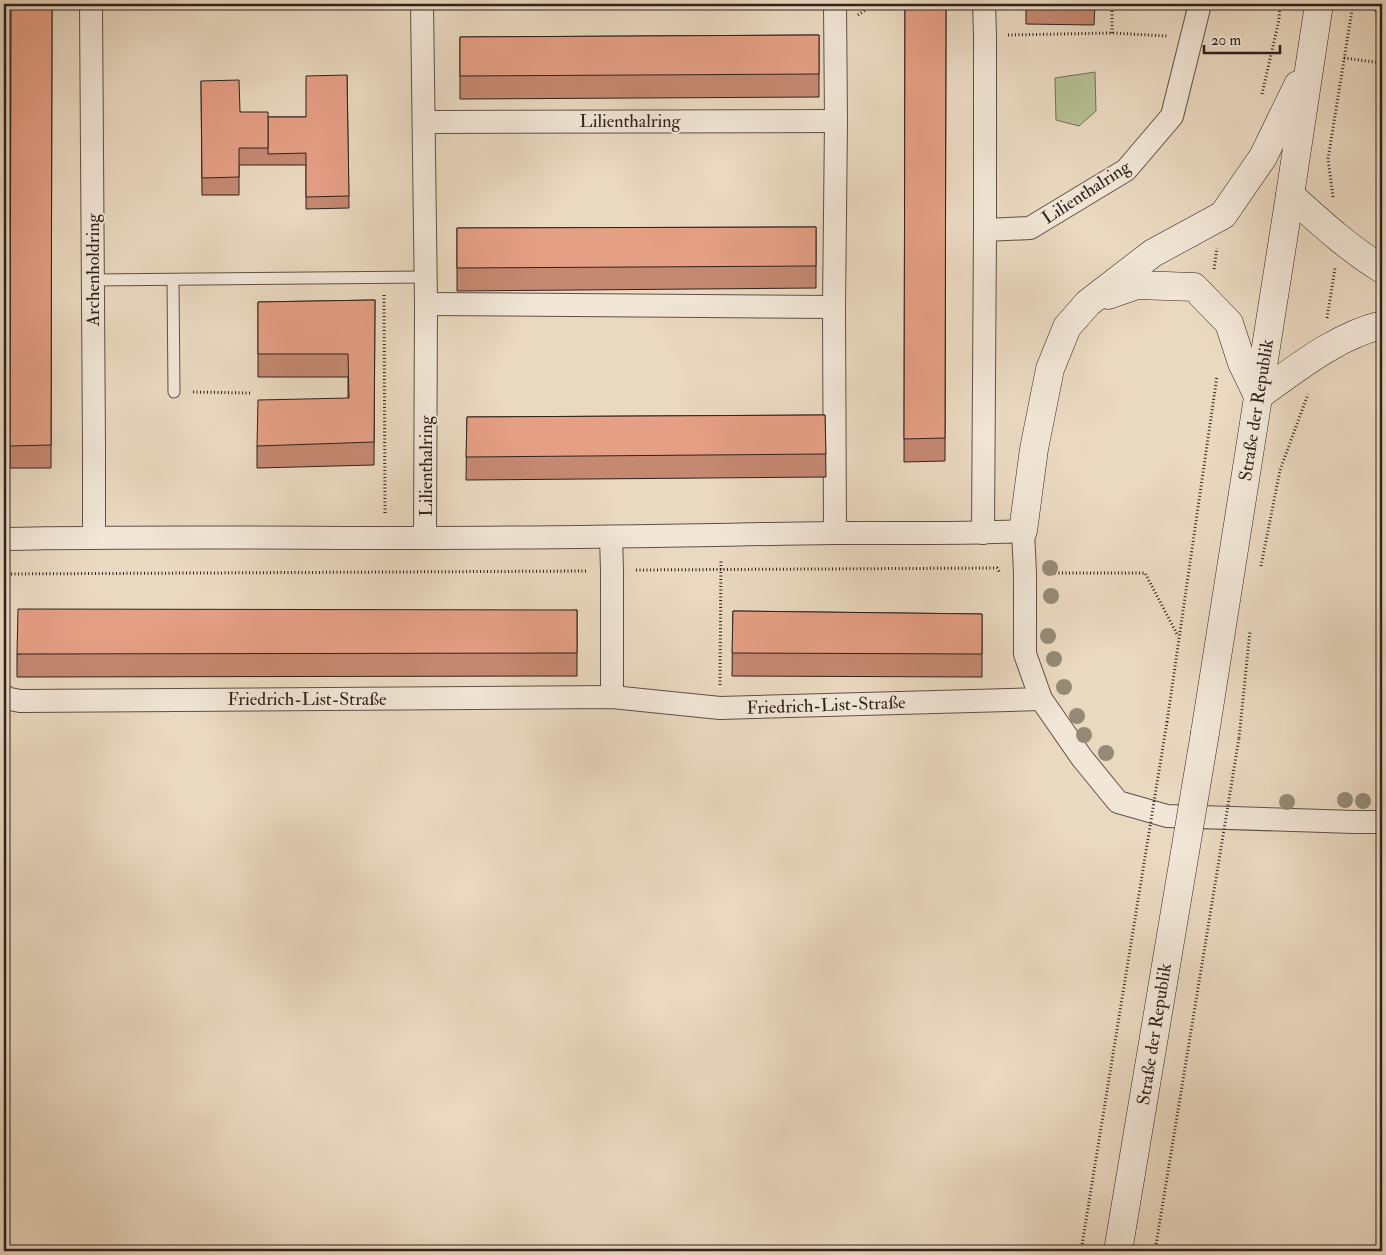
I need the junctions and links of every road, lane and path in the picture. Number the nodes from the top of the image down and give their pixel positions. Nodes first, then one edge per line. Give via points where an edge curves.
1 (91, 4) edge
2 (422, 4) edge
3 (835, 4) edge
4 (984, 4) edge
5 (1112, 4) edge
6 (1200, 4) edge
7 (1318, 4) edge
8 (1374, 4) edge
9 (1382, 32) edge
10 (1112, 33) junction
11 (985, 36) junction
12 (1192, 38) junction
13 (1344, 58) dead end
14 (1309, 61) junction
15 (1382, 63) edge
16 (836, 121) junction
17 (424, 122) junction
18 (1290, 195) junction
19 (985, 230) junction
20 (1382, 269) edge
21 (384, 278) junction
22 (425, 278) junction
23 (93, 280) junction
24 (173, 280) junction
25 (1088, 303) junction
26 (426, 304) junction
27 (834, 307) junction
28 (1382, 326) edge
29 (174, 392) joint
30 (250, 393) dead end
31 (1258, 396) junction
32 (1023, 531) junction
33 (835, 533) junction
34 (983, 533) junction
35 (721, 536) junction
36 (94, 537) junction
37 (385, 537) junction
38 (611, 537) junction
39 (425, 538) junction
40 (4, 539) edge
41 (721, 569) junction
42 (612, 571) junction
43 (1024, 573) junction
44 (4, 574) edge
45 (1002, 576) dead end
46 (1178, 637) dead end
47 (4, 696) edge
48 (612, 697) junction
49 (1041, 699) junction
50 (720, 708) junction
51 (1167, 722) dead end
52 (1239, 738) dead end
53 (1382, 822) edge
54 (1081, 1251) edge
55 (1118, 1251) edge
56 (1155, 1251) edge

1 - 23 street, Archenholdring
2 - 17 street, Lilienthalring
3 - 16 street
4 - 11 street
5 - 10 path
6 - 12 street, Lilienthalring
7 - 14 main road, Straße der Republik
8 - 9 path
10 - 11 path
10 - 12 path
11 - 19 street
12 - 19 street, Lilienthalring via 1172,116 1126,170 1030,228
13 - 15 path
14 - 18 main road, Straße der Republik
14 - 25 main road via 1263,157 1223,215 1153,253
16 - 17 street, Lilienthalring
16 - 27 street
17 - 22 street, Lilienthalring
18 - 20 main road via 1340,239
18 - 31 main road, Straße der Republik
19 - 34 street
21 - 22 lane
21 - 24 lane
21 - 37 path
22 - 26 street, Lilienthalring
23 - 24 lane
23 - 36 street, Archenholdring
24 - 29 lane
25 - 31 main road via 1137,285 1194,287 1229,323 1242,363
25 - 32 main road via 1067,327 1050,370 1034,449
26 - 27 street
26 - 39 street, Lilienthalring
27 - 33 street
28 - 31 main road via 1323,350
29 - 30 path
31 - 55 main road, Straße der Republik, bridge
32 - 34 street
32 - 43 street
33 - 34 street
33 - 35 street
35 - 38 street
35 - 41 path
36 - 37 street
36 - 40 street
37 - 39 street
38 - 39 street
38 - 42 street
41 - 42 path
41 - 45 path via 997,568
41 - 50 path
42 - 44 path
42 - 48 street
43 - 46 path via 1145,573
43 - 49 street via 1024,654
47 - 48 street, Friedrich-List-Straße via 20,701
48 - 50 street, Friedrich-List-Straße
49 - 50 street, Friedrich-List-Straße
49 - 53 street via 1118,802 1166,816
51 - 54 path, bridge
52 - 56 path, bridge

